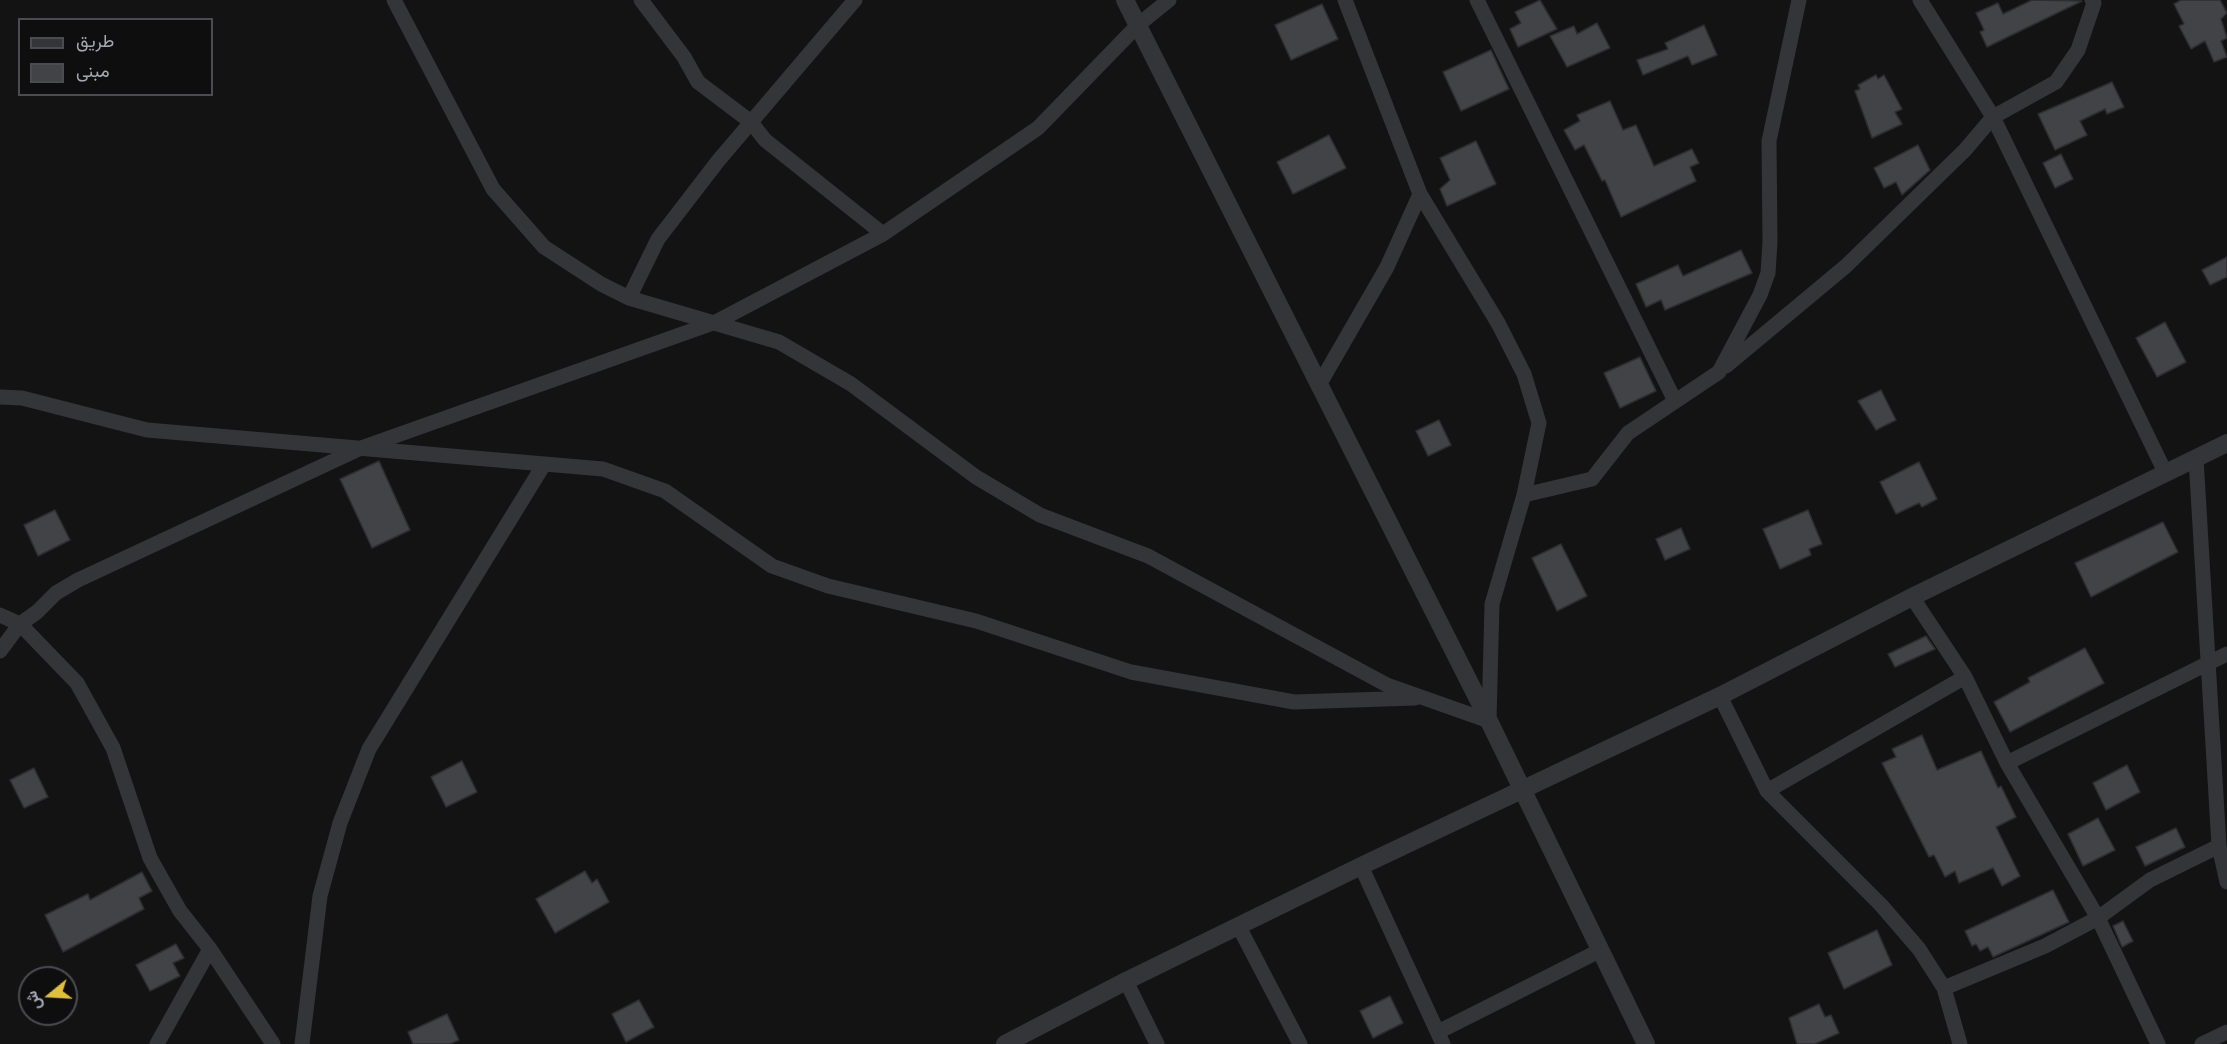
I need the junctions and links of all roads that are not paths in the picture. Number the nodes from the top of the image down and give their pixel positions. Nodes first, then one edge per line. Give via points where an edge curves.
1 (394, 0) edge
2 (641, 0) edge
3 (855, 0) edge
4 (1125, 0) edge
5 (1169, 0) edge
6 (1345, 0) edge
7 (1477, 0) edge
8 (1799, 0) edge
9 (1920, 0) edge
10 (2092, 0) edge
11 (1138, 25) junction
12 (1992, 117) junction
13 (751, 122) junction
14 (1420, 194) junction
15 (883, 234) junction
16 (629, 297) junction
17 (716, 322) junction
18 (1719, 372) junction
19 (1319, 385) junction
20 (0, 397) edge
21 (1675, 401) junction
22 (2227, 442) edge
23 (361, 448) junction
24 (2196, 458) junction
25 (543, 466) junction
26 (2166, 474) junction
27 (1524, 495) junction
28 (1912, 597) junction
29 (0, 615) edge
30 (20, 624) junction
31 (0, 651) edge
32 (2227, 654) edge
33 (2208, 663) junction
34 (1965, 676) junction
35 (1720, 696) junction
36 (1423, 698) junction
37 (1489, 721) junction
38 (2007, 763) junction
39 (1522, 790) junction
40 (1767, 791) junction
41 (2219, 846) junction
42 (1361, 866) junction
43 (2227, 882) edge
44 (2098, 918) junction
45 (1239, 927) junction
46 (210, 949) junction
47 (1599, 951) junction
48 (1126, 981) junction
49 (1944, 988) junction
50 (2227, 1032) edge
51 (1441, 1038) edge
52 (1013, 1042) edge
53 (157, 1044) edge
54 (273, 1044) edge
55 (302, 1044) edge
56 (1157, 1044) edge
57 (1300, 1044) edge
58 (1646, 1044) edge
59 (1960, 1044) edge
60 (2158, 1044) edge
61 (2202, 1044) edge

1 - 16 street via 493,189 544,247
2 - 13 street via 698,82
3 - 13 street
4 - 11 street
5 - 11 street
6 - 14 street
7 - 21 street
8 - 18 street via 1769,141 1768,273
9 - 12 street
10 - 12 street via 2078,50 2056,82
11 - 15 street via 1038,128
11 - 19 street
12 - 18 street via 1965,150 1846,266
12 - 26 street
13 - 15 street via 765,140
13 - 16 street via 658,239
14 - 19 street via 1387,267
14 - 27 street via 1524,374 1539,423
15 - 17 street
16 - 17 street
17 - 23 street
17 - 36 street via 779,342 851,384 976,477 1040,515 1148,556 1387,685
18 - 21 street
19 - 37 street
20 - 23 street via 22,398 147,430
21 - 27 street via 1628,433 1592,479
22 - 24 street
23 - 25 street
23 - 30 street via 78,580
24 - 26 street
24 - 33 street
25 - 36 street via 603,469 665,491 772,566 817,582 976,621 1131,672 1294,702
25 - 55 street via 369,749 340,823 320,896
26 - 28 street
27 - 37 street via 1492,604
28 - 34 street
28 - 35 street
29 - 30 street
30 - 31 street
30 - 46 street via 77,683 113,748 150,858 180,911
32 - 33 street
33 - 38 street
33 - 41 street
34 - 38 street
34 - 40 street
35 - 39 street
35 - 40 street
36 - 37 street
37 - 39 street
38 - 44 street
39 - 42 street
39 - 47 street
40 - 49 street via 1881,905 1919,949
41 - 43 street
41 - 44 street via 2150,880
42 - 45 street
42 - 51 street
44 - 49 street via 2045,946
44 - 60 street
45 - 48 street
45 - 57 street
46 - 53 street
46 - 54 street
47 - 51 street
47 - 58 street
48 - 52 street
48 - 56 street
49 - 59 street
50 - 61 street

